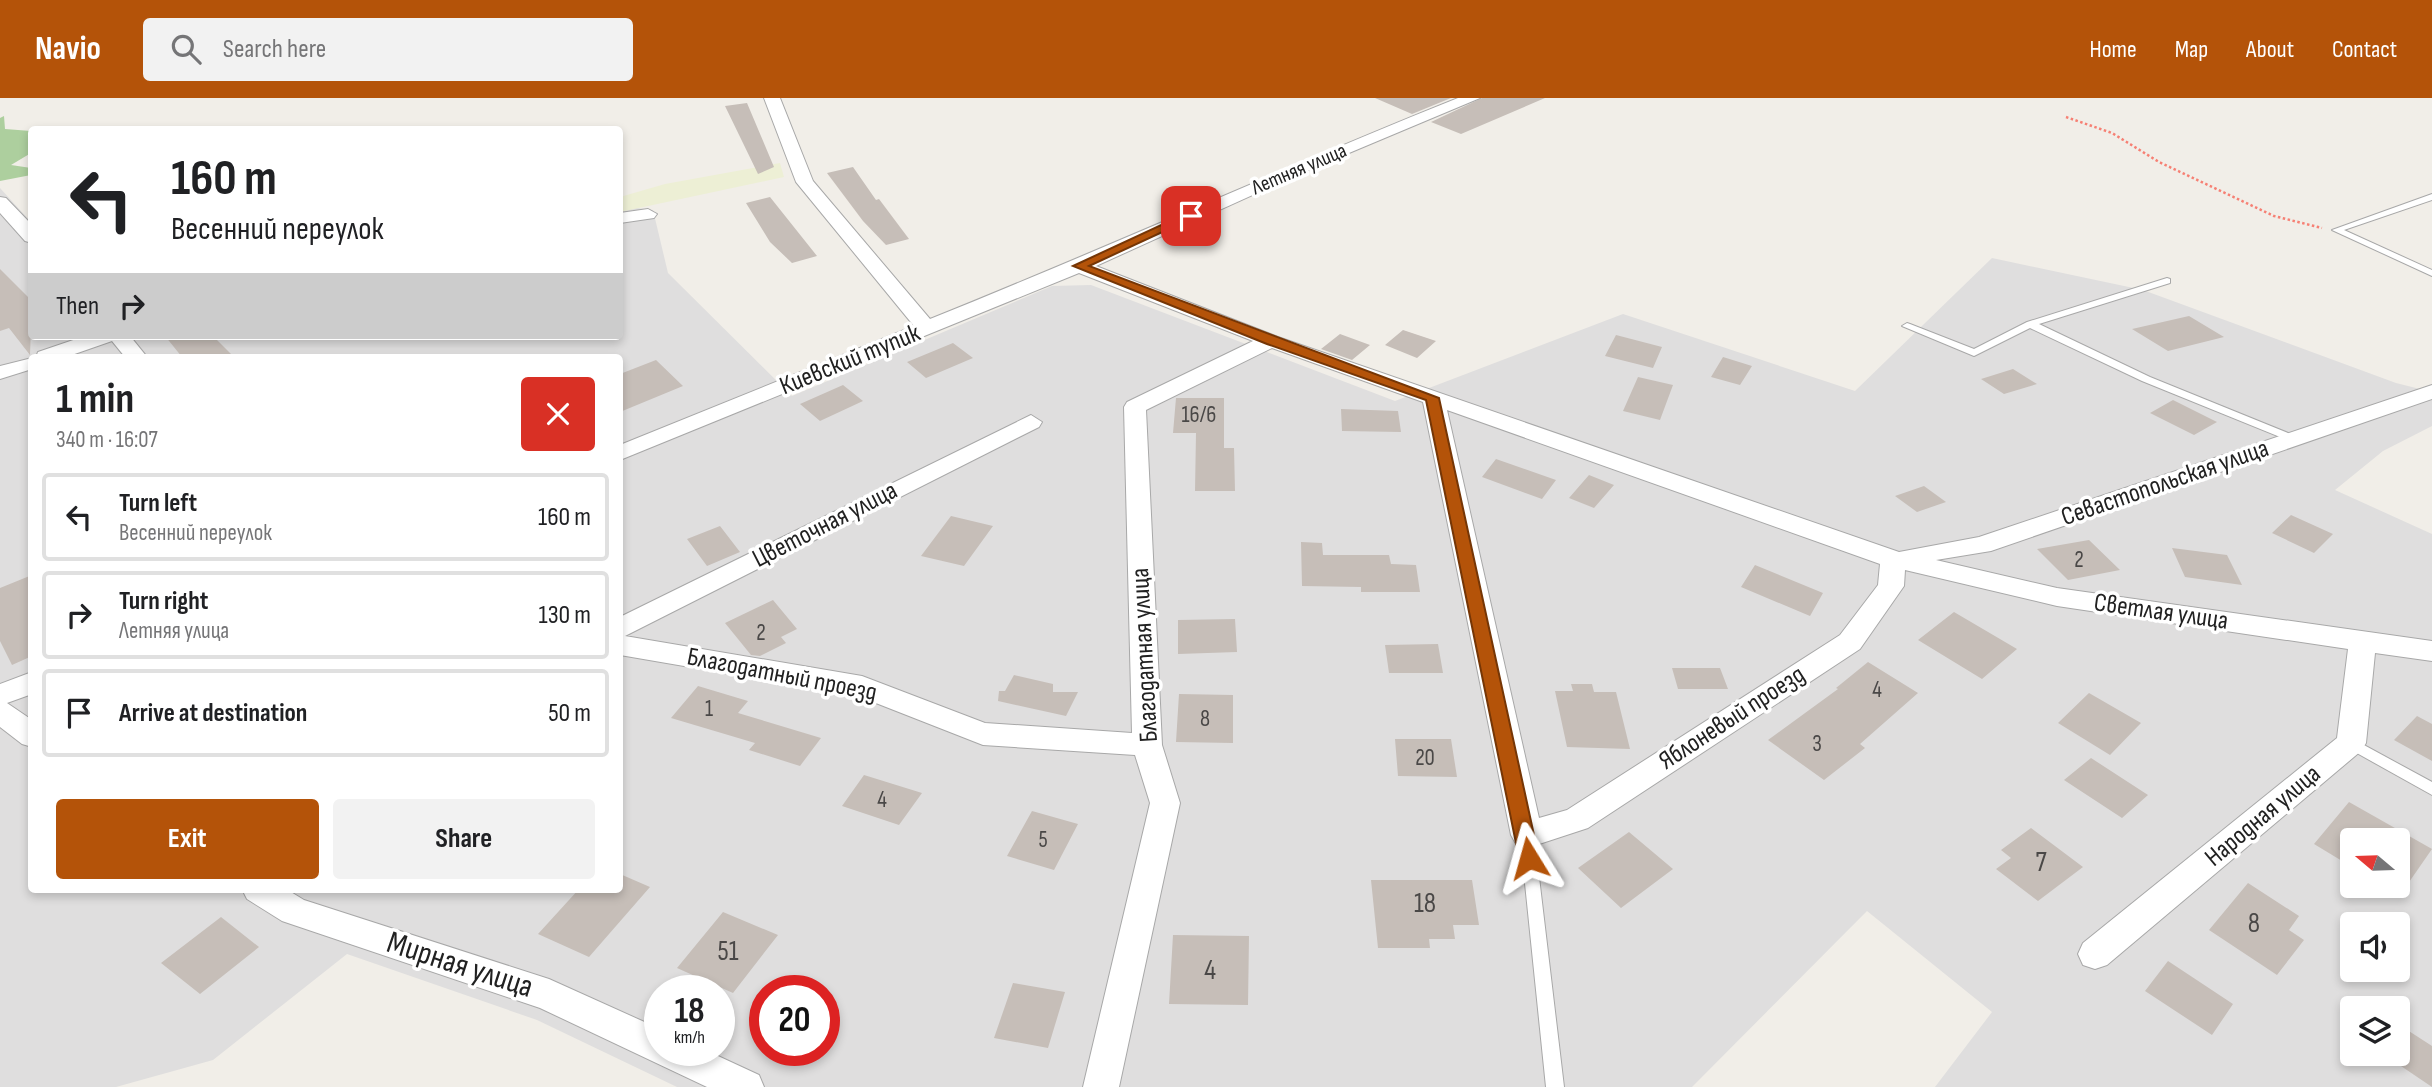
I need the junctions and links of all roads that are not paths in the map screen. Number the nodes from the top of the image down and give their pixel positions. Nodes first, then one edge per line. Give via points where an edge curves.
1 (772, 98) edge
2 (1472, 98) edge
3 (2432, 197) edge
4 (0, 202) edge
5 (648, 214) dead end
6 (623, 218) edge
7 (28, 233) edge
8 (1084, 264) junction
9 (2432, 273) edge
10 (2167, 281) dead end
11 (2030, 324) junction
12 (1907, 326) dead end
13 (927, 330) junction
14 (94, 340) edge
15 (122, 340) edge
16 (1271, 341) junction
17 (54, 354) edge
18 (134, 354) edge
19 (28, 363) edge
20 (0, 373) edge
21 (2432, 391) edge
22 (1433, 398) junction
23 (1031, 422) dead end
24 (2294, 439) junction
25 (623, 452) edge
26 (1893, 559) junction
27 (623, 626) edge
28 (2363, 641) junction
29 (623, 646) edge
30 (2432, 651) edge
31 (28, 684) edge
32 (0, 695) edge
33 (0, 712) edge
34 (28, 733) edge
35 (2351, 743) junction
36 (1147, 745) junction
37 (2432, 789) edge
38 (1527, 835) junction
39 (265, 893) edge
40 (2095, 954) dead end
41 (644, 1039) edge
42 (701, 1066) edge
43 (746, 1087) edge
44 (1101, 1087) edge
45 (1555, 1087) edge

1 - 13 street via 805,182
2 - 8 street, Летняя улица via 1293,170
3 - 9 lane via 2336,230
4 - 7 street
5 - 6 street
8 - 13 street, Киевский тупик
8 - 16 street, Светлая улица
10 - 11 lane
11 - 12 lane via 1974,353
11 - 24 lane via 2146,379
13 - 25 street, Киевский тупик
14 - 17 street
15 - 18 street
16 - 22 street, Светлая улица
16 - 36 street, Благодатная улица via 1135,407
19 - 20 street
21 - 24 street, Севастопольская улица
22 - 26 street, Светлая улица
22 - 38 street
23 - 27 street, Цветочная улица
24 - 26 street, Севастопольская улица via 1982,545
26 - 28 street, Светлая улица via 2057,597
26 - 38 street, Яблоневый проезд via 1891,586 1850,642 1577,819
28 - 30 street, Светлая улица
28 - 35 street
29 - 36 street, Благодатный проезд via 862,686 983,734
31 - 32 street
33 - 34 street
35 - 37 lane
35 - 40 street, Народная улица
36 - 44 street, Благодатная улица via 1165,803
38 - 45 lane
39 - 41 street, Мирная улица via 294,911 550,995
42 - 43 street

